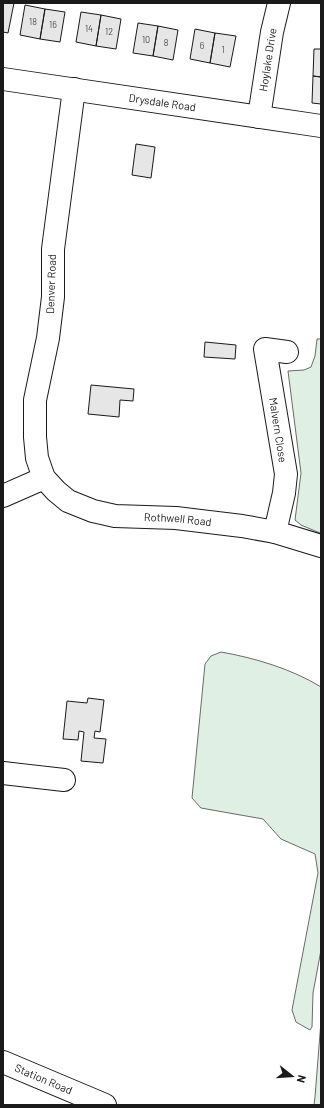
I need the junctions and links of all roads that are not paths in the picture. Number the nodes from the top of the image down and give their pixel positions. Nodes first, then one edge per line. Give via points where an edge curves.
1 (279, 3) edge
2 (3, 79) edge
3 (74, 89) junction
4 (259, 117) junction
5 (321, 126) edge
6 (287, 352) dead end
7 (44, 478) junction
8 (3, 496) edge
9 (275, 532) junction
10 (321, 546) edge
11 (3, 773) edge
12 (64, 780) dead end
13 (3, 1062) edge
14 (105, 1105) edge

1 - 4 street, Hoylake Drive
2 - 3 street, Drysdale Road
3 - 4 street, Drysdale Road
3 - 7 street, Denver Road via 52,249 53,297 48,338 36,400 37,458
4 - 5 street, Drysdale Road
6 - 9 street, Malvern Close via 265,349 286,474
7 - 8 street
7 - 9 street, Rothwell Road via 68,501 92,511 115,516 176,518
9 - 10 street, Rothwell Road
11 - 12 street
13 - 14 street, Station Road

